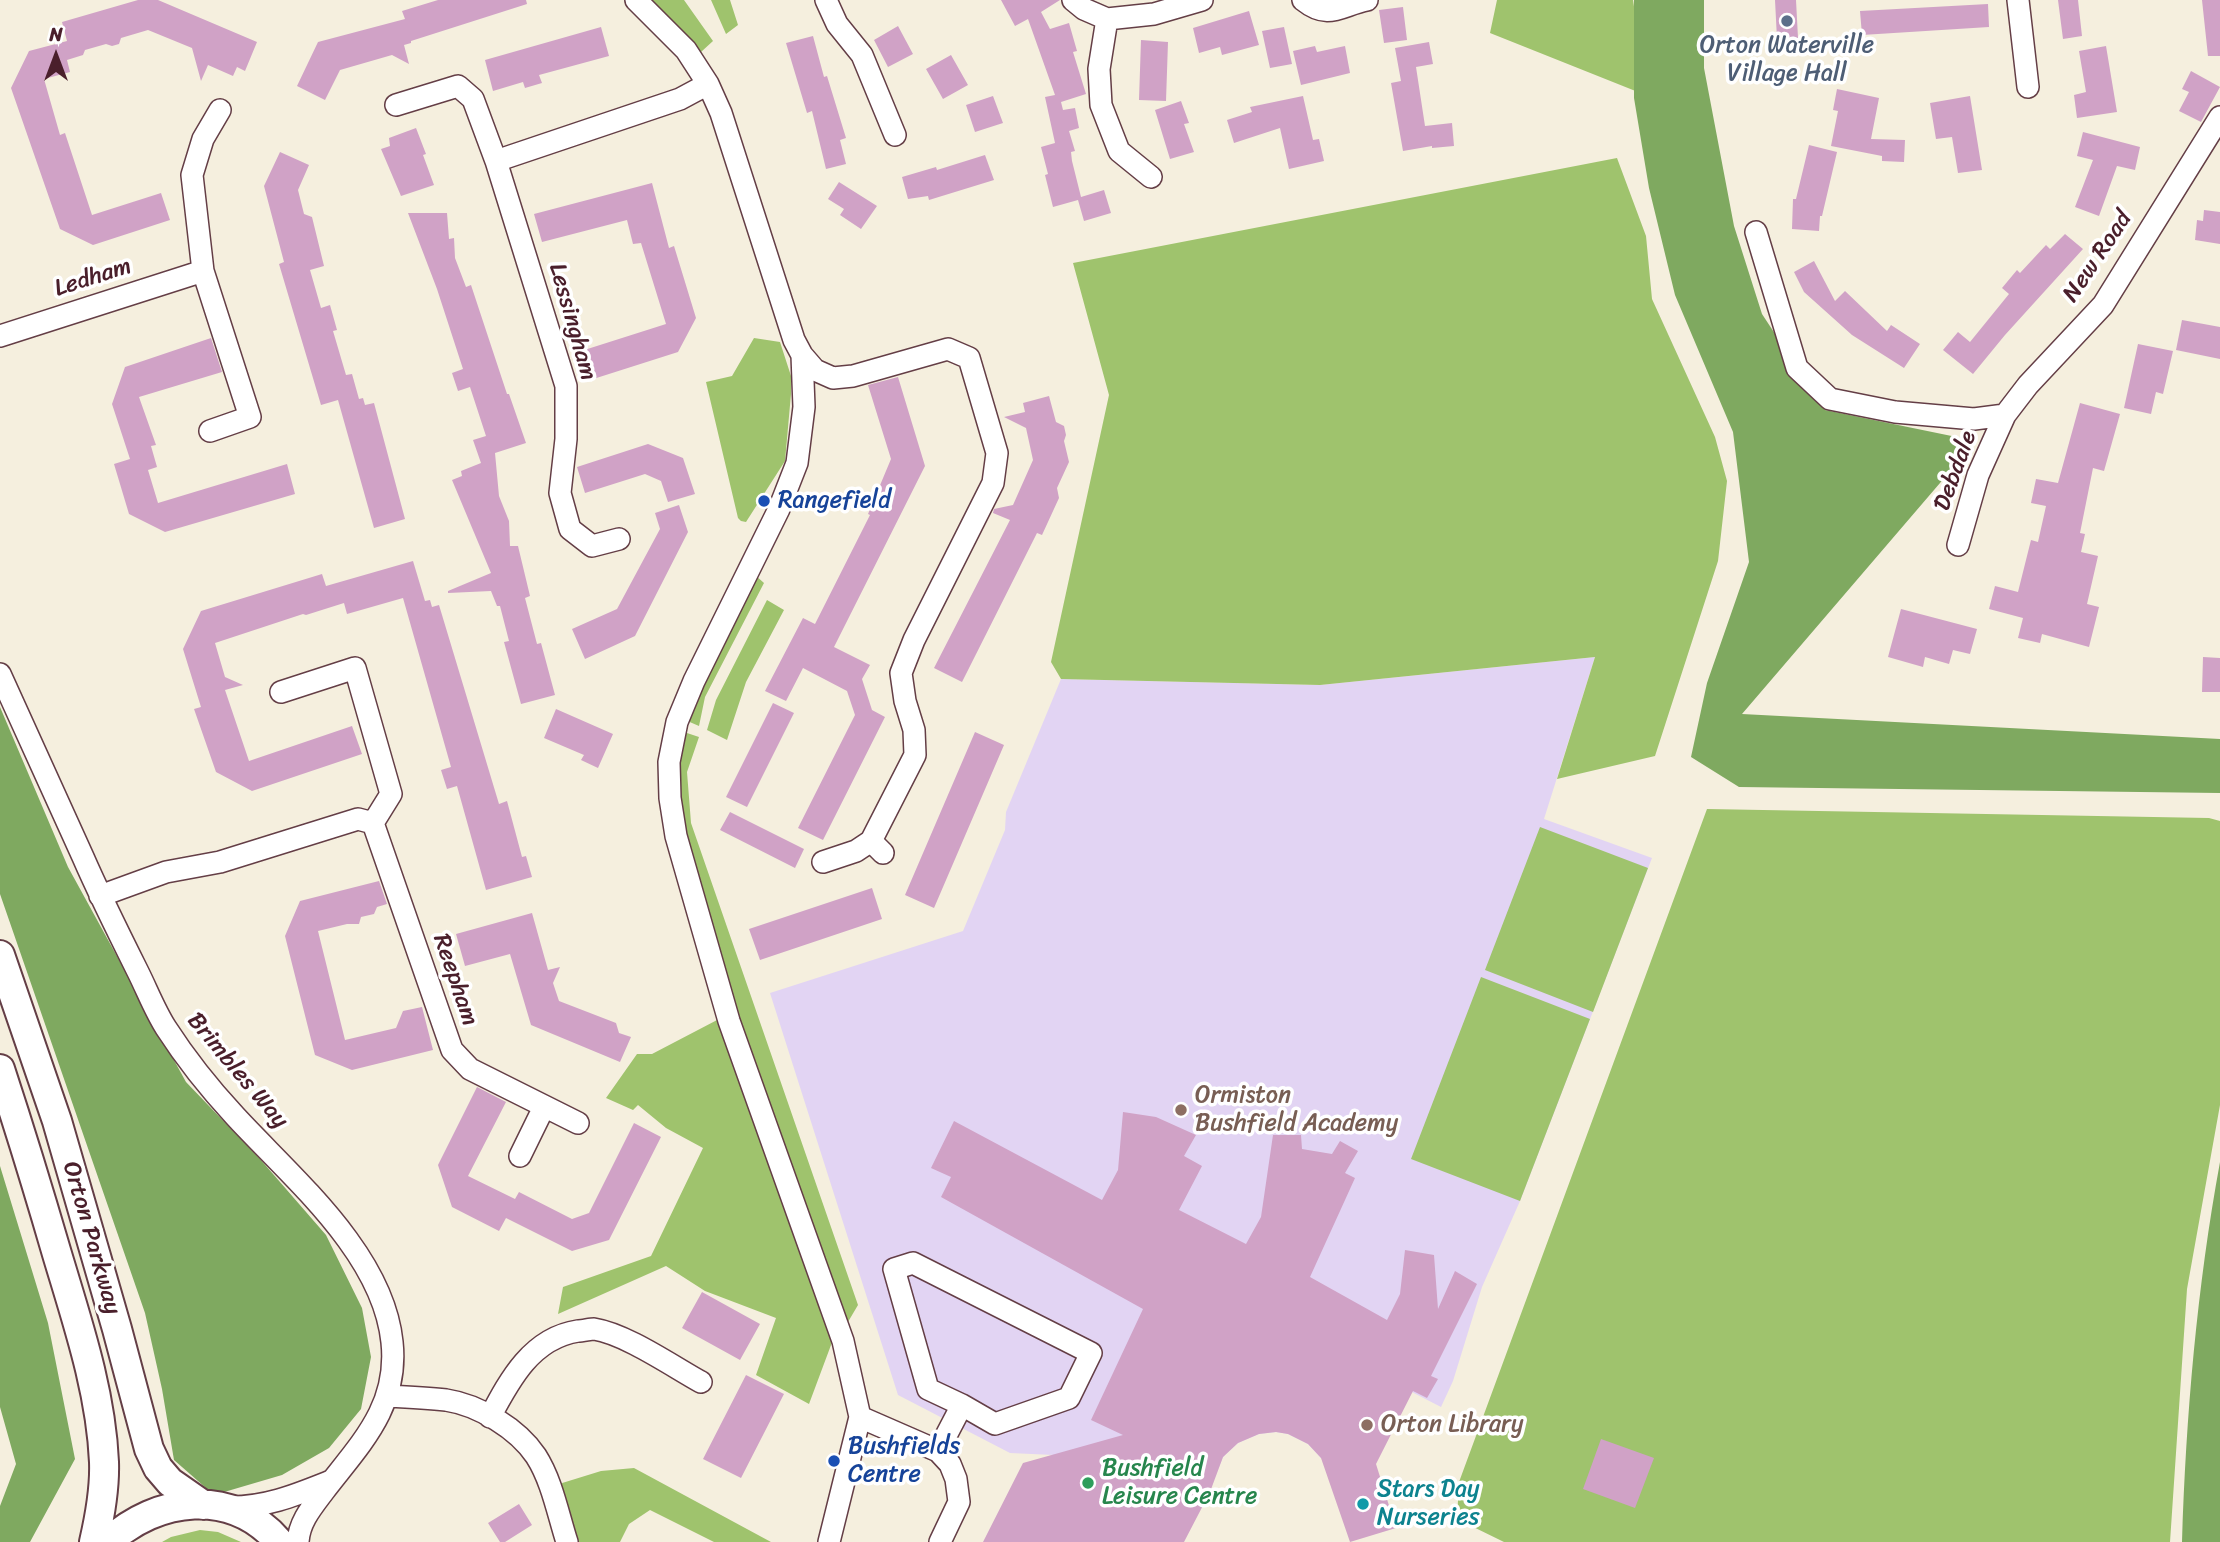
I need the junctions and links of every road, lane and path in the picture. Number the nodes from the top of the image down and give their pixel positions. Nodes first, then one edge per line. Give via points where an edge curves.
1 (636, 0) edge
2 (826, 0) edge
3 (1073, 0) edge
4 (1202, 0) edge
5 (1303, 0) edge
6 (1367, 0) edge
7 (2018, 0) edge
8 (1107, 19) junction
9 (708, 84) junction
10 (2028, 87) dead end
11 (396, 105) dead end
12 (220, 110) dead end
13 (2220, 117) edge
14 (895, 135) dead end
15 (496, 161) junction
16 (1152, 177) dead end
17 (1756, 232) dead end
18 (203, 271) junction
19 (0, 336) edge
20 (802, 355) junction
21 (2005, 415) junction
22 (210, 431) dead end
23 (619, 540) dead end
24 (1958, 545) dead end
25 (0, 674) edge
26 (281, 692) dead end
27 (373, 823) junction
28 (823, 862) dead end
29 (100, 896) junction
30 (0, 955) edge
31 (0, 1069) edge
32 (544, 1107) junction
33 (578, 1123) dead end
34 (520, 1156) dead end
35 (701, 1382) dead end
36 (387, 1396) junction
37 (962, 1405) junction
38 (490, 1417) junction
39 (860, 1417) junction
40 (938, 1451) junction
41 (333, 1480) junction
42 (209, 1505) junction
43 (561, 1538) edge
44 (835, 1540) edge
45 (94, 1542) edge
46 (108, 1542) edge
47 (279, 1542) edge
48 (298, 1542) edge
49 (940, 1542) edge

1 - 9 street via 686,50
2 - 14 street via 837,24 862,55
3 - 8 street
4 - 8 street via 1153,14
5 - 6 street via 1334,12
7 - 10 street
8 - 16 street via 1099,69 1101,105 1119,151
9 - 15 street via 680,99
9 - 20 street
11 - 15 street, Lessingham via 458,86 473,99
12 - 18 street via 203,139 192,175
13 - 21 street, New Road via 2103,305
15 - 23 street, Lessingham via 566,386 560,492 570,529 592,546
17 - 21 street via 1797,369 1830,398 1895,412 1974,419
18 - 19 street, Ledham
18 - 22 street via 250,417
20 - 28 street via 815,370 833,378 948,349 969,358 998,453 993,483 901,673 915,755 877,847
20 - 39 street via 804,407 797,463 677,722 669,762 670,798 676,836 729,1021 843,1341
21 - 24 street, Debdale via 1978,475
25 - 29 street, Brimbles Way
26 - 27 street via 355,668 391,793
27 - 29 street via 358,819 220,862 166,872
27 - 32 street, Reepham via 452,1050 470,1069
29 - 36 street, Brimbles Way via 165,1027 234,1115 346,1237 374,1284 386,1310 392,1343
30 - 42 main road, Orton Parkway via 57,1121 149,1449 170,1482
31 - 45 main road, Orton Parkway via 82,1341 98,1414 104,1462
32 - 33 street, Reepham
32 - 34 street
35 - 38 street via 626,1340 594,1329 561,1334 532,1352 507,1384
36 - 38 street via 449,1401
36 - 41 street, Brimbles Way via 373,1429
37 - 37 street via 995,1424 1069,1398 1091,1353 913,1262 894,1269 928,1389
37 - 40 street
38 - 43 street via 518,1434 536,1457 548,1482
39 - 40 street
39 - 44 street
40 - 49 street via 950,1464 959,1502
41 - 42 street via 275,1503
41 - 48 street, Brimbles Way via 307,1514
42 - 46 main road via 175,1506 149,1513
42 - 47 main road via 257,1523

